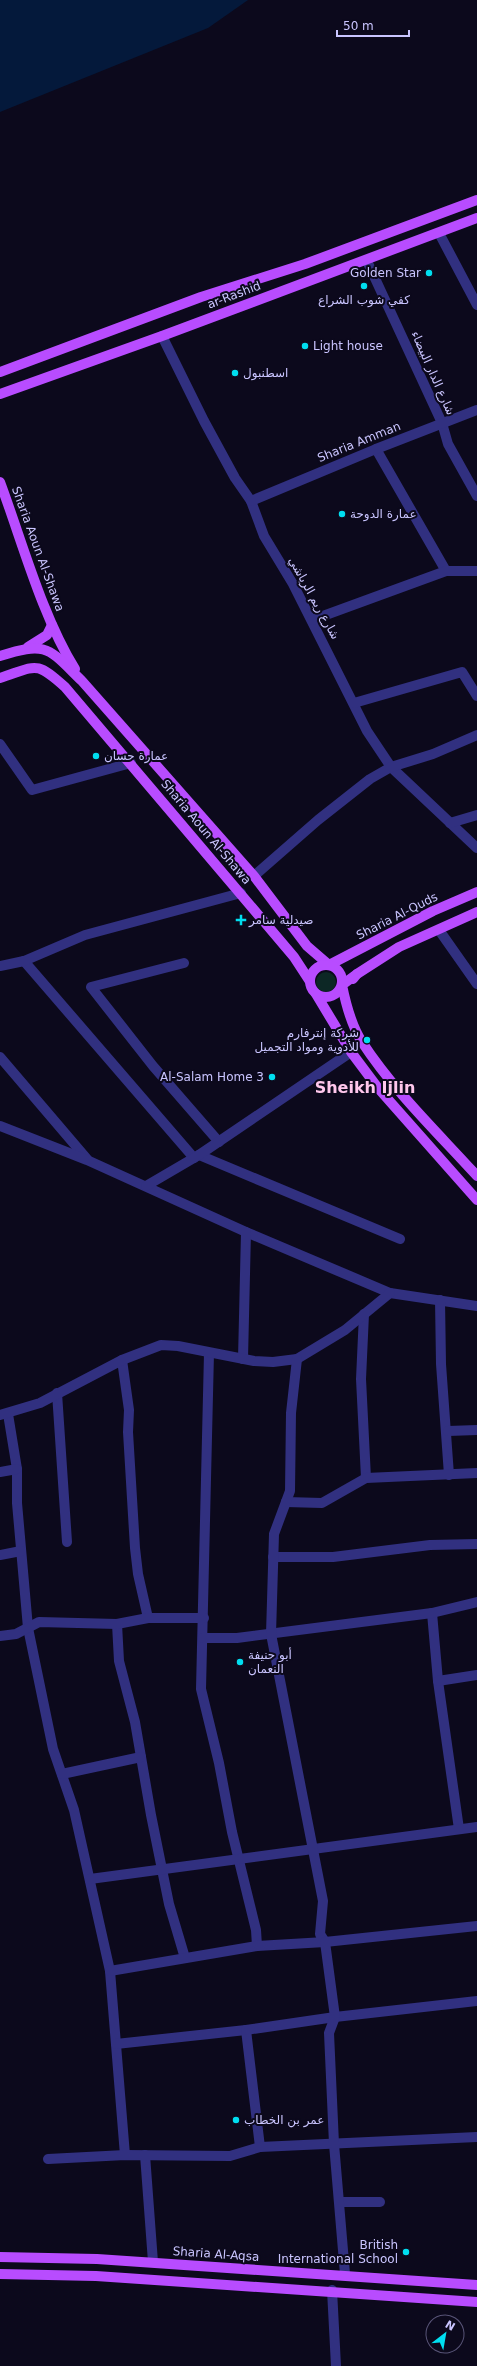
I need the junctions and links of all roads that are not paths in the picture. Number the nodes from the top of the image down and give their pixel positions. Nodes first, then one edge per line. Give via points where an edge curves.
1 (477, 200) edge
2 (477, 218) edge
3 (439, 233) junction
4 (367, 261) junction
5 (477, 305) edge
6 (162, 336) junction
7 (0, 372) edge
8 (0, 394) edge
9 (477, 410) edge
10 (442, 423) junction
11 (376, 449) junction
12 (0, 482) edge
13 (477, 496) edge
14 (251, 501) junction
15 (446, 571) junction
16 (477, 571) edge
17 (312, 620) junction
18 (52, 625) junction
19 (26, 648) junction
20 (0, 656) edge
21 (0, 678) edge
22 (82, 681) junction
23 (477, 696) edge
24 (354, 703) junction
25 (477, 735) edge
26 (0, 744) edge
27 (131, 764) junction
28 (391, 767) junction
29 (477, 815) edge
30 (450, 823) junction
31 (477, 848) edge
32 (254, 876) junction
33 (241, 892) junction
34 (477, 892) edge
35 (477, 912) edge
36 (439, 930) junction
37 (313, 951) junction
38 (346, 957) junction
39 (24, 961) junction
40 (184, 964) dead end
41 (329, 965) junction
42 (0, 966) edge
43 (357, 974) junction
44 (309, 980) junction
45 (477, 984) edge
46 (342, 985) junction
47 (316, 994) junction
48 (345, 1001) junction
49 (351, 1052) junction
50 (0, 1056) edge
51 (0, 1126) edge
52 (219, 1142) junction
53 (197, 1156) junction
54 (88, 1160) junction
55 (477, 1176) edge
56 (146, 1186) junction
57 (477, 1200) edge
58 (246, 1232) junction
59 (400, 1239) dead end
60 (390, 1293) junction
61 (440, 1300) junction
62 (477, 1306) edge
63 (364, 1314) junction
64 (209, 1353) junction
65 (243, 1359) junction
66 (297, 1359) junction
67 (122, 1360) junction
68 (57, 1393) junction
69 (4, 1414) edge
70 (477, 1430) edge
71 (448, 1431) junction
72 (17, 1469) junction
73 (0, 1472) edge
74 (477, 1473) edge
75 (450, 1475) junction
76 (366, 1478) junction
77 (286, 1502) junction
78 (67, 1542) dead end
79 (477, 1544) edge
80 (21, 1551) junction
81 (0, 1555) edge
82 (273, 1557) junction
83 (477, 1602) edge
84 (432, 1613) junction
85 (148, 1618) junction
86 (204, 1618) junction
87 (117, 1624) junction
88 (28, 1628) junction
89 (271, 1634) junction
90 (0, 1636) edge
91 (203, 1638) junction
92 (477, 1675) edge
93 (438, 1681) junction
94 (141, 1757) junction
95 (62, 1774) junction
96 (477, 1827) edge
97 (459, 1829) junction
98 (313, 1847) junction
99 (240, 1859) junction
100 (164, 1870) junction
101 (90, 1879) junction
102 (477, 1926) edge
103 (325, 1942) junction
104 (257, 1946) junction
105 (185, 1958) junction
106 (110, 1972) junction
107 (477, 2001) edge
108 (335, 2017) junction
109 (246, 2030) junction
110 (116, 2044) junction
111 (477, 2137) edge
112 (334, 2144) junction
113 (260, 2147) junction
114 (124, 2155) junction
115 (145, 2155) junction
116 (48, 2159) dead end
117 (340, 2202) junction
118 (380, 2202) dead end
119 (0, 2257) edge
120 (153, 2262) junction
121 (0, 2274) edge
122 (344, 2274) junction
123 (477, 2285) edge
124 (332, 2290) junction
125 (477, 2302) edge
126 (336, 2366) edge

1 - 7 main road, ar-Rashid via 304,264 201,297
2 - 3 main road, ar-Rashid
3 - 4 main road, ar-Rashid
3 - 5 street
4 - 6 main road, ar-Rashid
4 - 10 street, شارع الدار البيضاء
6 - 8 main road, ar-Rashid
6 - 14 street, شارع ريم الرياشي via 207,427
9 - 10 street, Sharia Amman
10 - 11 street, Sharia Amman
10 - 13 street, شارع الدار البيضاء via 448,444
11 - 14 street, Sharia Amman
11 - 15 street
12 - 18 main road, Sharia Aoun Al-Shawa
14 - 17 street, شارع ريم الرياشي via 264,536
15 - 16 street
15 - 17 street
17 - 24 street, شارع ريم الرياشي
18 - 19 main road, Sharia Aoun Al-Shawa via 47,635
18 - 22 main road, Sharia Aoun Al-Shawa via 63,650
19 - 20 main road, Sharia Aoun Al-Shawa
19 - 22 main road, Sharia Aoun Al-Shawa via 34,647 48,651
21 - 27 main road, Sharia Aoun Al-Shawa via 34,667 43,668 65,687
22 - 32 main road, Sharia Aoun Al-Shawa
23 - 24 street via 462,672
24 - 28 street, شارع ريم الرياشي via 366,731
25 - 28 street via 434,754
26 - 27 street via 32,790
27 - 33 main road, Sharia Aoun Al-Shawa
28 - 30 street, شارع ريم الرياشي
28 - 32 street via 318,820
29 - 30 street
30 - 31 street, شارع ريم الرياشي
32 - 37 main road, Sharia Aoun Al-Shawa
33 - 39 street via 85,935
33 - 44 main road, Sharia Aoun Al-Shawa via 294,957
34 - 38 main road, Sharia Al-Quds via 433,911
35 - 36 main road
36 - 43 main road via 399,947
36 - 45 street
37 - 38 main road via 330,957
37 - 41 main road, Sharia Aoun Al-Shawa
38 - 41 main road, Sharia Al-Quds
39 - 42 street
39 - 53 street
40 - 52 street via 91,987 153,1066
41 - 44 main road via 318,967
41 - 46 main road via 338,970
43 - 46 main road
43 - 48 main road via 350,983
44 - 47 main road
46 - 47 main road via 331,997
46 - 48 main road
47 - 49 main road
48 - 55 main road via 362,1041 388,1076
49 - 52 street
49 - 57 main road via 378,1088
50 - 54 street
51 - 54 street
52 - 53 street
53 - 56 street
53 - 59 street
54 - 56 street
56 - 58 street
58 - 60 street
58 - 65 street
60 - 61 street
60 - 63 street
61 - 62 street
61 - 71 street via 441,1364
63 - 66 street via 345,1330
63 - 76 street via 361,1379
64 - 65 street
64 - 67 street via 160,1345
64 - 86 street
65 - 66 street via 273,1362
66 - 77 street via 291,1412 290,1491
67 - 68 street
67 - 85 street via 129,1410 135,1548
68 - 69 street via 40,1403
68 - 78 street
69 - 72 street
70 - 71 street
71 - 75 street
72 - 73 street
72 - 80 street via 16,1503
74 - 75 street
75 - 76 street
76 - 77 street via 322,1504
77 - 82 street via 274,1534
79 - 82 street via 430,1545 333,1557
80 - 81 street
80 - 88 street
82 - 89 street
83 - 84 street
84 - 89 street
84 - 93 street
85 - 86 street
85 - 87 street
86 - 91 street
87 - 88 street via 39,1622
87 - 94 street via 119,1661
88 - 90 street via 16,1634
88 - 95 street via 53,1749
89 - 91 street
89 - 98 street
91 - 99 street via 201,1689
92 - 93 street
93 - 97 street
94 - 95 street
94 - 100 street
95 - 101 street via 74,1810
96 - 97 street
97 - 98 street
98 - 99 street
98 - 103 street via 323,1901 320,1934
99 - 100 street
99 - 104 street via 256,1930
100 - 101 street
100 - 105 street via 169,1904
101 - 106 street
102 - 103 street
103 - 104 street
103 - 108 street
104 - 105 street
105 - 106 street
106 - 110 street
107 - 108 street
108 - 109 street
108 - 112 street via 329,2034
109 - 110 street
109 - 113 street
110 - 114 street
111 - 112 street
112 - 113 street
112 - 117 street
113 - 115 street via 230,2156
114 - 115 street
114 - 116 street
115 - 120 street
117 - 118 street
117 - 122 street
119 - 120 main road, Sharia Al-Aqsa
120 - 122 main road, Sharia Al-Aqsa
121 - 124 main road via 96,2276
122 - 123 main road, Sharia Al-Aqsa
124 - 125 main road
124 - 126 street

